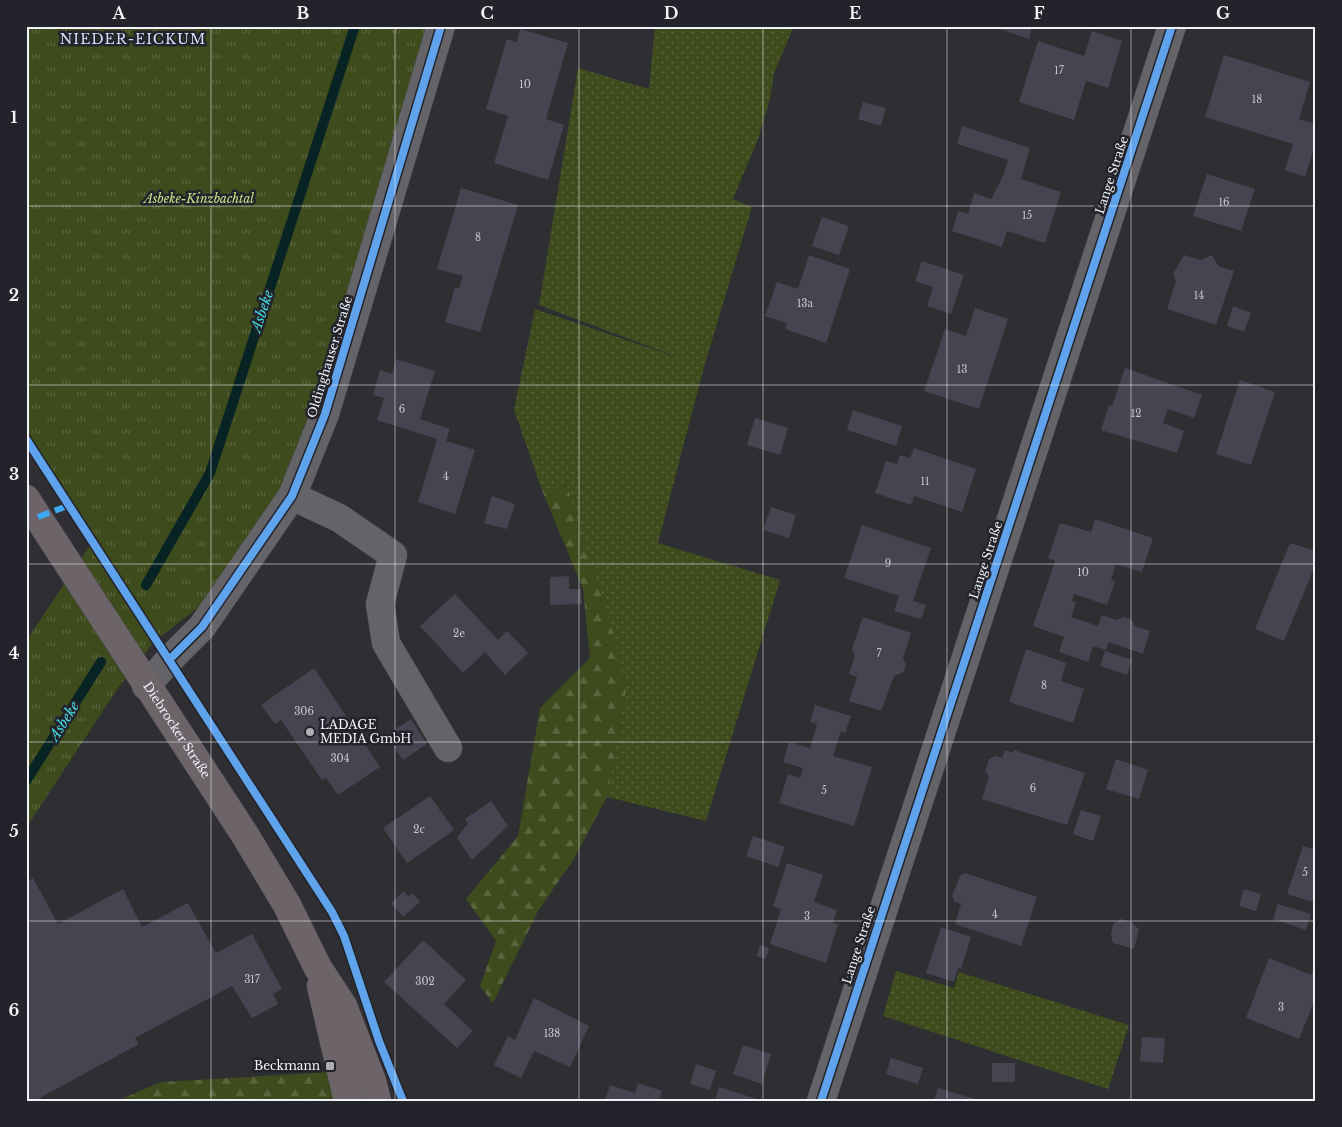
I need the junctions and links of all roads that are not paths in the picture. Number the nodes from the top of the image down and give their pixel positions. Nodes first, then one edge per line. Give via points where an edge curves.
1 (441, 26) edge
2 (1172, 26) edge
3 (292, 496) junction
4 (30, 513) edge
5 (146, 686) junction
6 (448, 748) dead end
7 (318, 968) junction
8 (348, 1101) edge
9 (377, 1101) edge
10 (822, 1101) edge

1 - 3 street, Oldinghauser Straße via 325,414
2 - 10 street, Lange Straße
3 - 5 street, Oldinghauser Straße via 202,627
3 - 6 street via 339,518 393,555 380,604 386,643
4 - 5 main road, Diebrocker Straße
5 - 7 main road, Diebrocker Straße via 288,905
7 - 8 main road, Diebrocker Straße
7 - 9 main road, Diebrocker Straße via 343,1006

